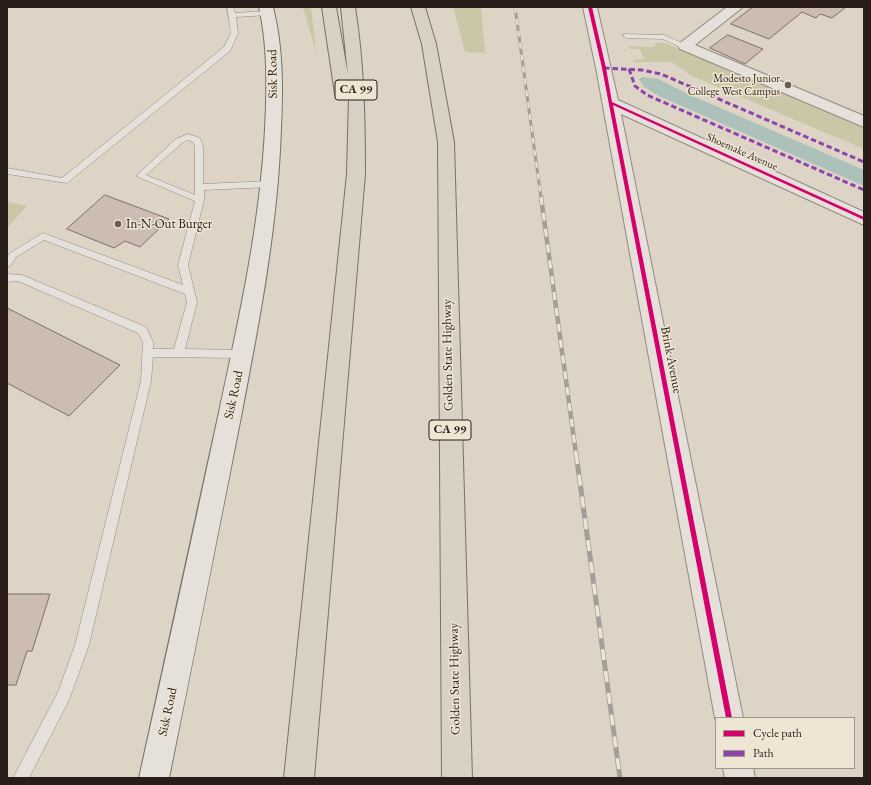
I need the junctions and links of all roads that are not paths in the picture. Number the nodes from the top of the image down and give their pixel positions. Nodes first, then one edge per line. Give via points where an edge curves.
1 (329, 7) edge
2 (348, 7) edge
3 (418, 7) edge
4 (429, 7) edge
5 (590, 7) edge
6 (736, 7) edge
7 (267, 10) edge
8 (231, 11) edge
9 (626, 36) dead end
10 (429, 44) junction
11 (685, 46) junction
12 (611, 103) junction
13 (864, 122) edge
14 (7, 171) edge
15 (356, 174) junction
16 (270, 184) junction
17 (199, 187) junction
18 (200, 200) junction
19 (864, 218) edge
20 (7, 264) edge
21 (7, 278) edge
22 (190, 292) junction
23 (148, 353) junction
24 (178, 354) junction
25 (242, 354) junction
26 (729, 717) edge
27 (21, 778) edge
28 (154, 778) edge
29 (299, 778) edge
30 (457, 778) edge

1 - 15 highway
2 - 15 highway, CA 99 via 357,99
3 - 10 highway, Golden State Highway / CA 99
4 - 10 highway
5 - 12 street, Brink Avenue
6 - 11 street
7 - 8 lane
7 - 16 street, Sisk Road via 273,46 274,80
8 - 14 lane via 236,33 227,49 64,181
9 - 11 lane via 664,37
10 - 30 highway, Golden State Highway / CA 99 via 446,142
11 - 13 street
12 - 19 street, Shoemake Avenue
12 - 26 street, Brink Avenue
15 - 29 highway, CA 99
16 - 17 lane
16 - 25 street, Sisk Road
17 - 18 lane
17 - 18 lane via 199,146 197,140 188,137 179,141 140,176
18 - 22 lane via 183,265
20 - 22 lane via 13,256 43,236
21 - 23 lane via 19,277 142,330 148,342
22 - 24 lane via 192,302
23 - 24 lane
23 - 27 lane via 146,381 82,645 64,695
24 - 25 lane
25 - 28 street, Sisk Road

